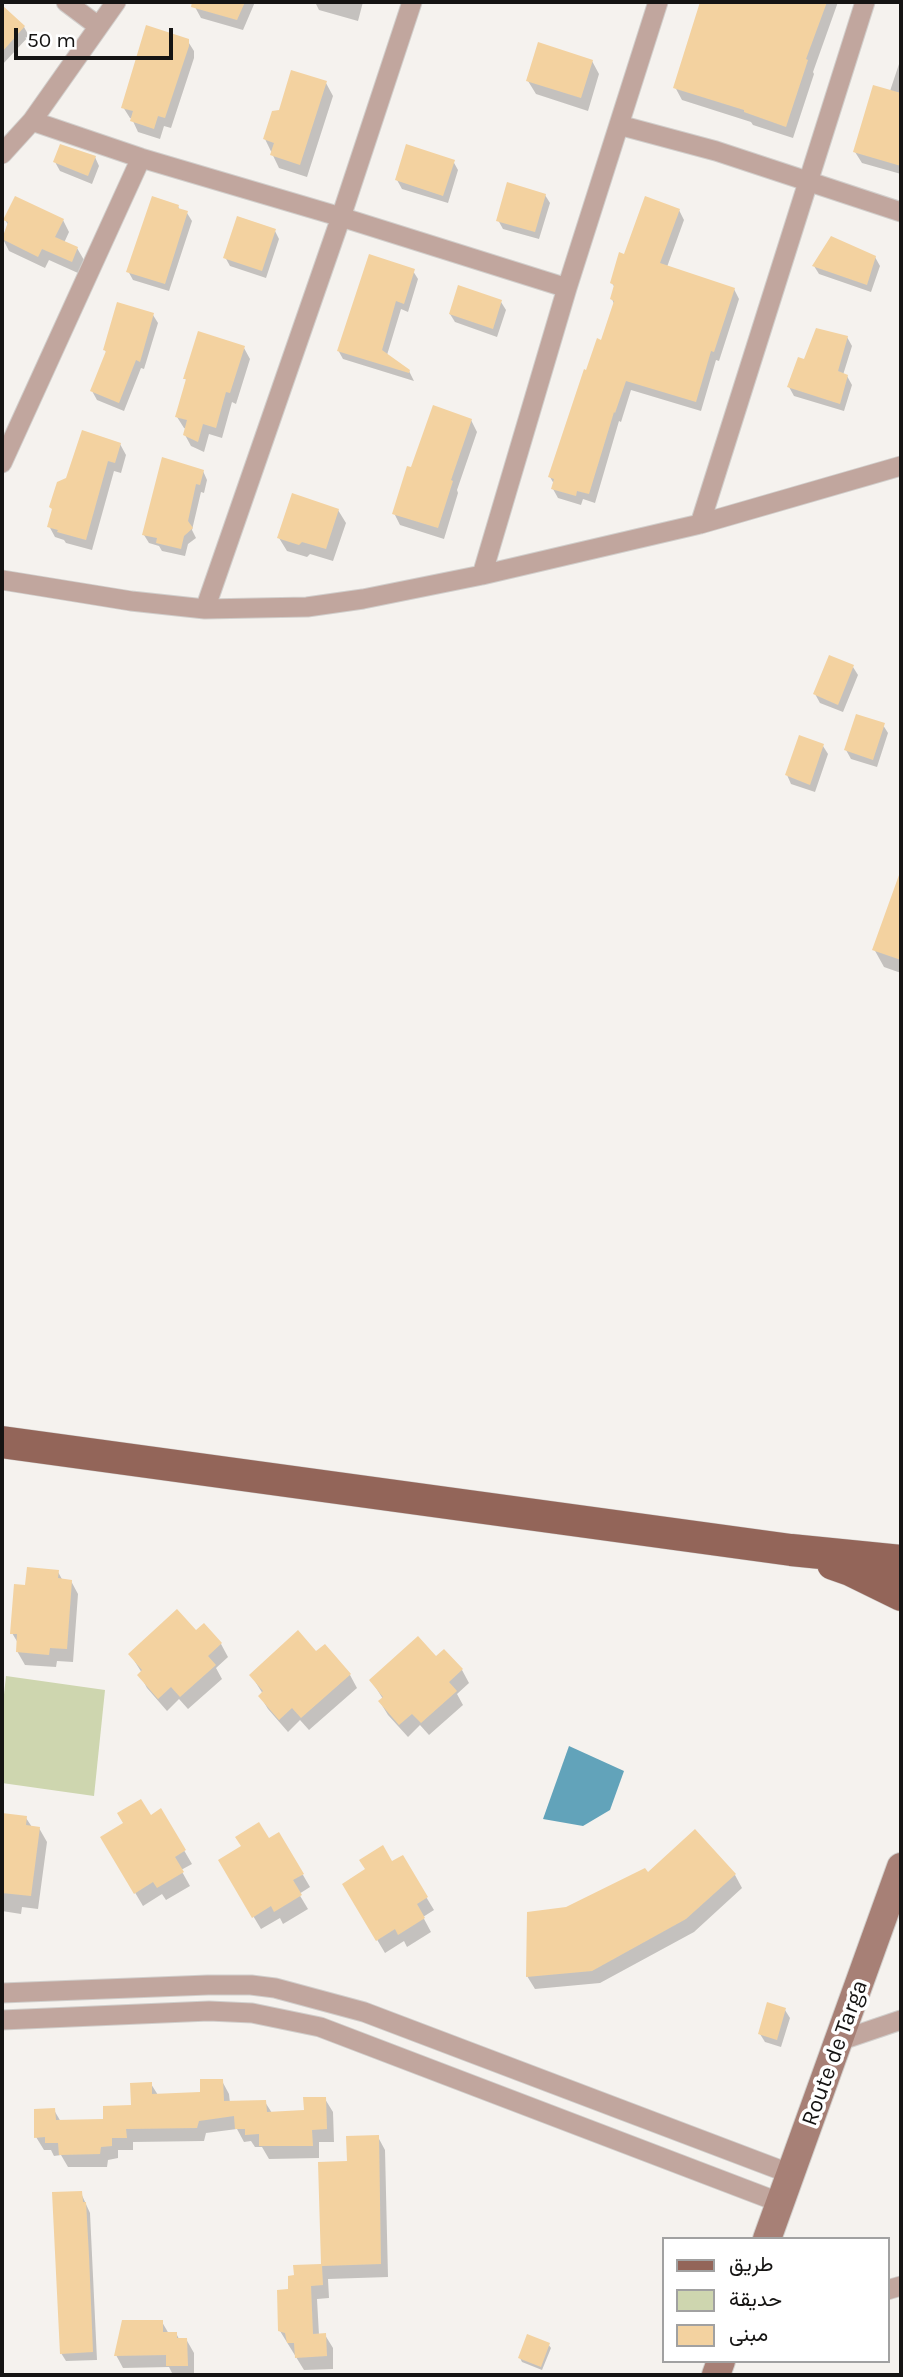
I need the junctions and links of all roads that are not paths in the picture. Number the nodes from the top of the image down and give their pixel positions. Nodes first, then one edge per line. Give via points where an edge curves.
1 (66, 2) edge
2 (117, 2) edge
3 (412, 2) edge
4 (658, 2) edge
5 (865, 2) edge
6 (99, 26) junction
7 (32, 121) junction
8 (619, 125) junction
9 (2, 154) edge
10 (141, 158) junction
11 (808, 182) junction
12 (901, 212) edge
13 (341, 217) junction
14 (566, 288) junction
15 (2, 463) edge
16 (901, 466) edge
17 (700, 524) junction
18 (481, 575) junction
19 (2, 580) edge
20 (205, 609) junction
21 (2, 1441) edge
22 (792, 1550) junction
23 (901, 1562) edge
24 (901, 1595) edge
25 (901, 1867) edge
26 (2, 1993) edge
27 (2, 2020) edge
28 (901, 2020) edge
29 (839, 2041) junction
30 (792, 2174) junction
31 (781, 2203) junction
32 (768, 2237) edge

1 - 6 street
2 - 6 street
3 - 13 street
4 - 8 street
5 - 11 street
6 - 7 street
7 - 9 street
7 - 10 street
8 - 11 street
8 - 14 street
10 - 13 street
10 - 15 street
11 - 12 street
11 - 17 street
13 - 14 street
13 - 20 street
14 - 18 street
16 - 17 street
17 - 18 street
18 - 20 street via 307,607
19 - 20 street
21 - 22 main road
22 - 23 main road
22 - 24 main road via 850,1570
25 - 29 main road, Route de Targa
26 - 30 street via 208,1984 275,1987 364,2012
27 - 31 street via 209,2011 252,2013 320,2027
28 - 29 street
29 - 30 main road, Route de Targa
30 - 31 main road, Route de Targa
31 - 32 main road, Route de Targa

